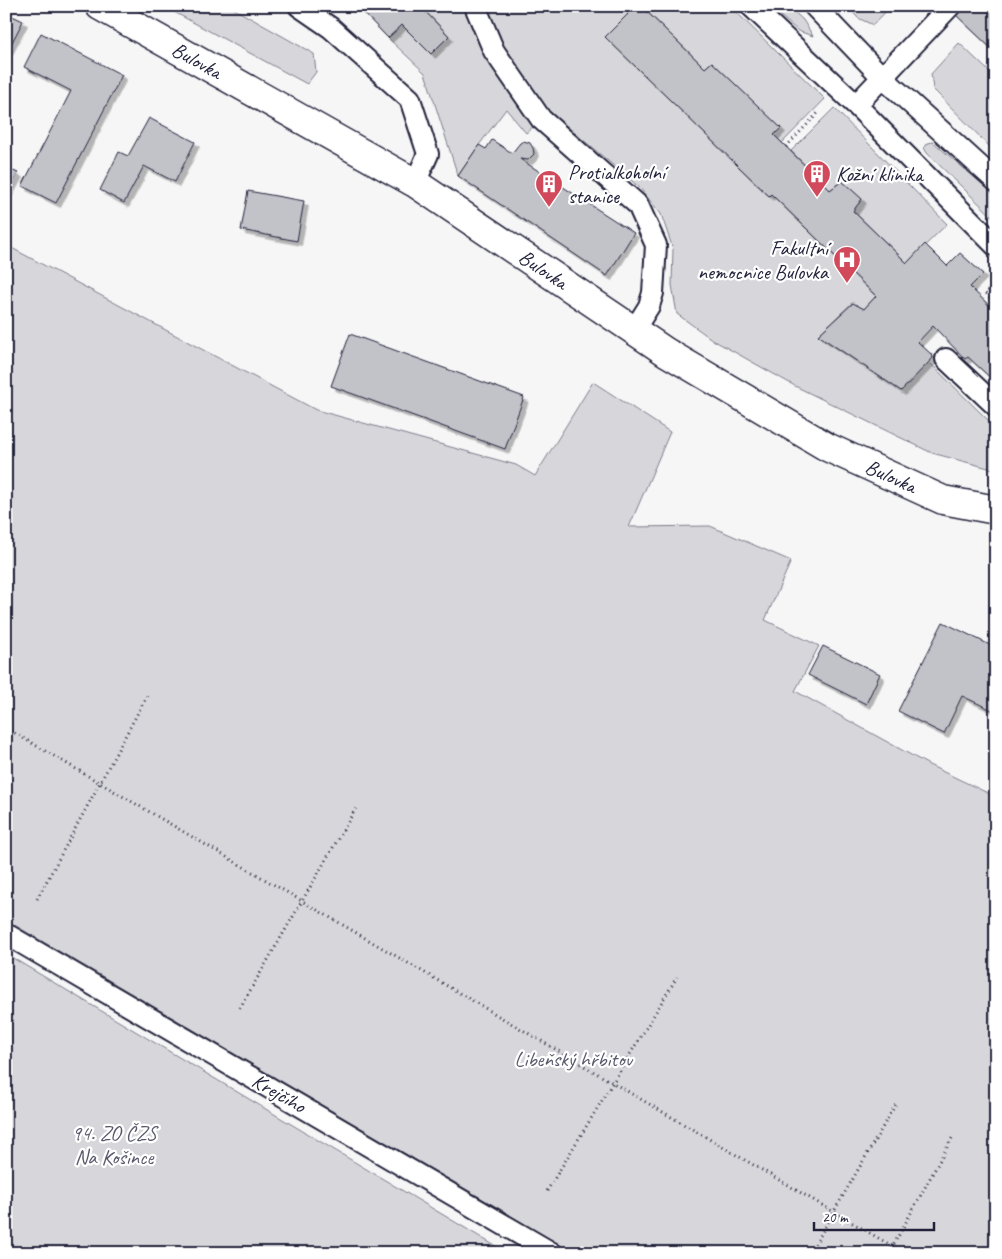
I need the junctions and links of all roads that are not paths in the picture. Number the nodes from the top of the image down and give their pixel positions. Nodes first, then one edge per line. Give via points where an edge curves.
1 (100, 6) edge
2 (299, 6) edge
3 (475, 6) edge
4 (751, 6) edge
5 (814, 6) edge
6 (950, 6) edge
7 (882, 77) junction
8 (856, 105) junction
9 (996, 180) edge
10 (416, 183) junction
11 (996, 246) edge
12 (634, 330) junction
13 (946, 358) dead end
14 (996, 406) edge
15 (996, 510) edge
16 (6, 934) edge
17 (552, 1253) edge

1 - 10 street, Bulovka
2 - 10 lane via 331,28 410,99 428,154
3 - 12 lane via 494,51 541,119 638,205 656,245 649,306
4 - 8 lane
5 - 7 lane
6 - 7 lane
7 - 8 lane
7 - 9 lane
8 - 11 lane
10 - 12 street, Bulovka
12 - 15 street, Bulovka via 827,447 943,500
13 - 14 lane
16 - 17 lane, Krejčího

